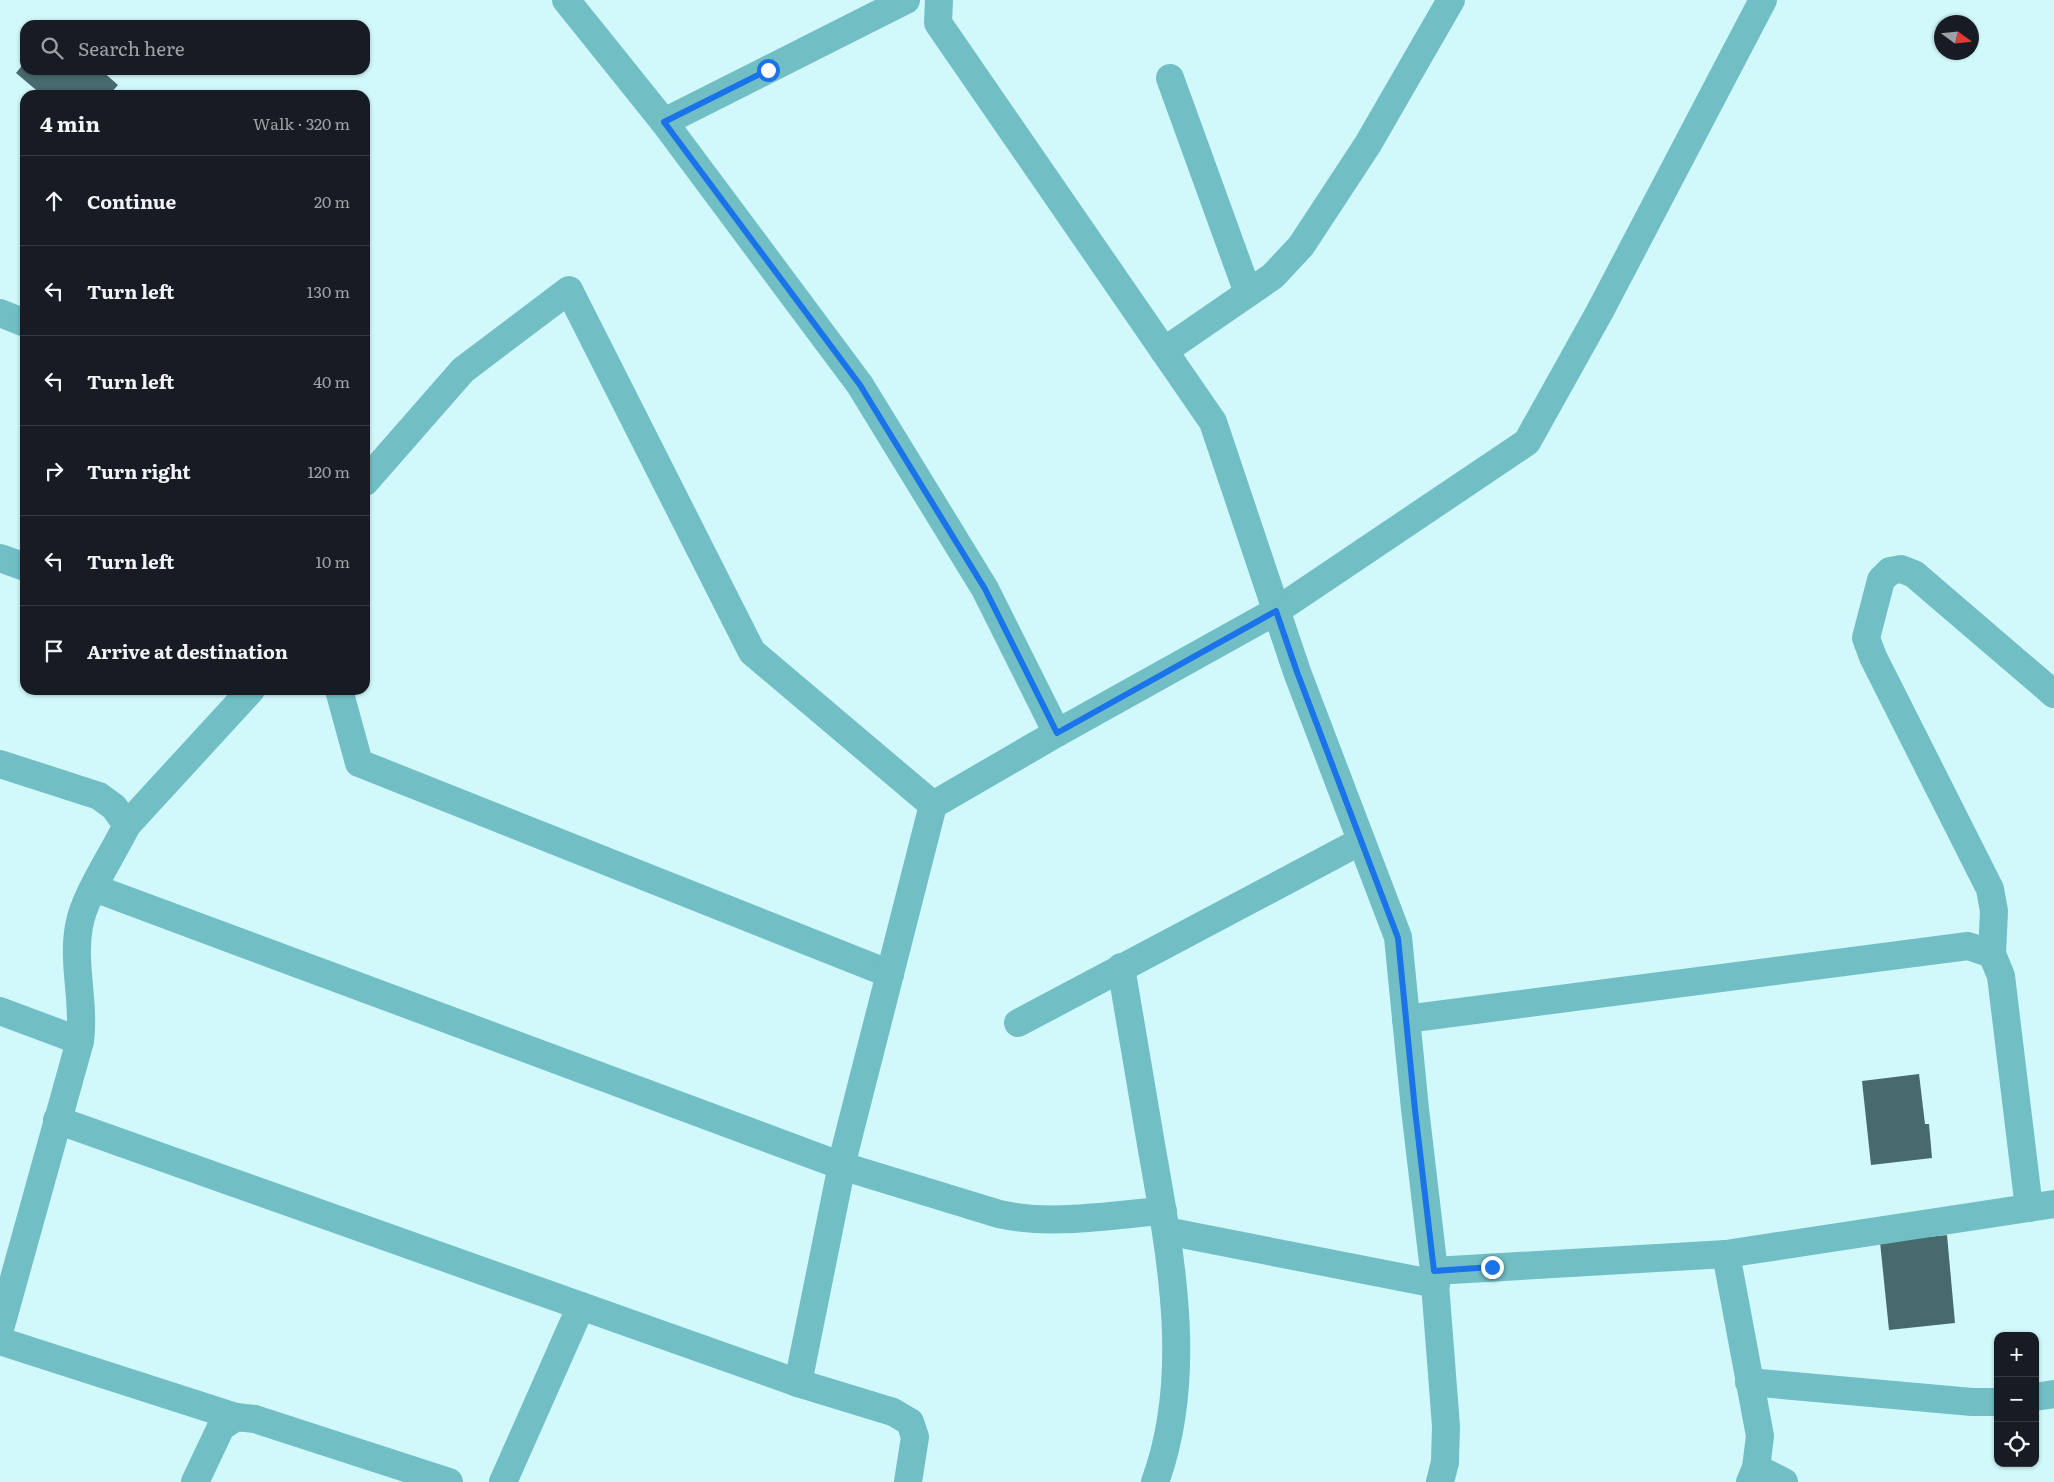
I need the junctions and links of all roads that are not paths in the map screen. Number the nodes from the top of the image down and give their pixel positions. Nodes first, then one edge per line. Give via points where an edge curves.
1 (566, 0) edge
2 (906, 0) edge
3 (939, 0) edge
4 (1451, 0) edge
5 (1763, 0) edge
6 (1170, 78) dead end
7 (664, 122) junction
8 (1248, 293) junction
9 (0, 313) edge
10 (20, 321) edge
11 (1164, 351) junction
12 (370, 476) edge
13 (0, 558) edge
14 (20, 565) edge
15 (1276, 611) junction
16 (2054, 694) edge
17 (245, 695) edge
18 (340, 695) edge
19 (1057, 733) junction
20 (0, 764) edge
21 (933, 805) junction
22 (127, 825) junction
23 (1361, 841) junction
24 (94, 888) junction
25 (1992, 954) junction
26 (1121, 967) junction
27 (890, 974) junction
28 (0, 1011) edge
29 (1406, 1019) junction
30 (1018, 1024) dead end
31 (80, 1041) junction
32 (57, 1120) junction
33 (842, 1166) junction
34 (2042, 1206) edge
35 (1164, 1221) junction
36 (1726, 1254) junction
37 (1435, 1277) junction
38 (581, 1306) junction
39 (0, 1329) edge
40 (0, 1341) edge
41 (1749, 1382) junction
42 (798, 1383) junction
43 (2054, 1394) edge
44 (2039, 1396) edge
45 (1994, 1402) edge
46 (236, 1417) junction
47 (1753, 1475) edge
48 (195, 1482) edge
49 (448, 1482) edge
50 (503, 1482) edge
51 (908, 1482) edge
52 (1155, 1482) edge
53 (1440, 1482) edge
54 (1784, 1482) edge

1 - 7 street
2 - 7 street
3 - 11 street via 938,23
4 - 8 street via 1368,144 1301,246 1273,276
5 - 15 street via 1599,313 1526,442
6 - 8 street
7 - 19 street via 860,385 985,589
8 - 11 street
9 - 10 street
11 - 15 street via 1213,422
12 - 21 street via 462,370 569,290 752,652
13 - 14 street
15 - 19 street
15 - 23 street
16 - 25 street via 1914,574 1901,569 1890,571 1881,580 1866,638 1990,889 1994,911
17 - 22 street
18 - 27 street via 359,763
19 - 21 street
20 - 22 street via 99,796 114,807
21 - 27 street
22 - 24 street
23 - 26 street
23 - 29 street via 1398,938
24 - 31 street via 79,925 77,953 83,1020
24 - 33 street
25 - 29 street via 1968,946
25 - 34 street via 2001,976
26 - 30 street
26 - 35 street
27 - 33 street
28 - 31 street
29 - 37 street
31 - 32 street
32 - 38 street
32 - 39 street
33 - 35 street via 1021,1219
33 - 42 street
34 - 36 street
35 - 37 street
35 - 52 street via 1173,1297 1176,1365 1172,1414
36 - 37 street
36 - 41 street
37 - 53 street via 1446,1426 1445,1462
38 - 42 street
38 - 50 street
40 - 46 street
41 - 45 street
41 - 47 street via 1760,1436
42 - 51 street via 893,1412 910,1422 915,1437
43 - 44 street
46 - 48 street via 221,1427
46 - 49 street via 255,1419
47 - 54 street

